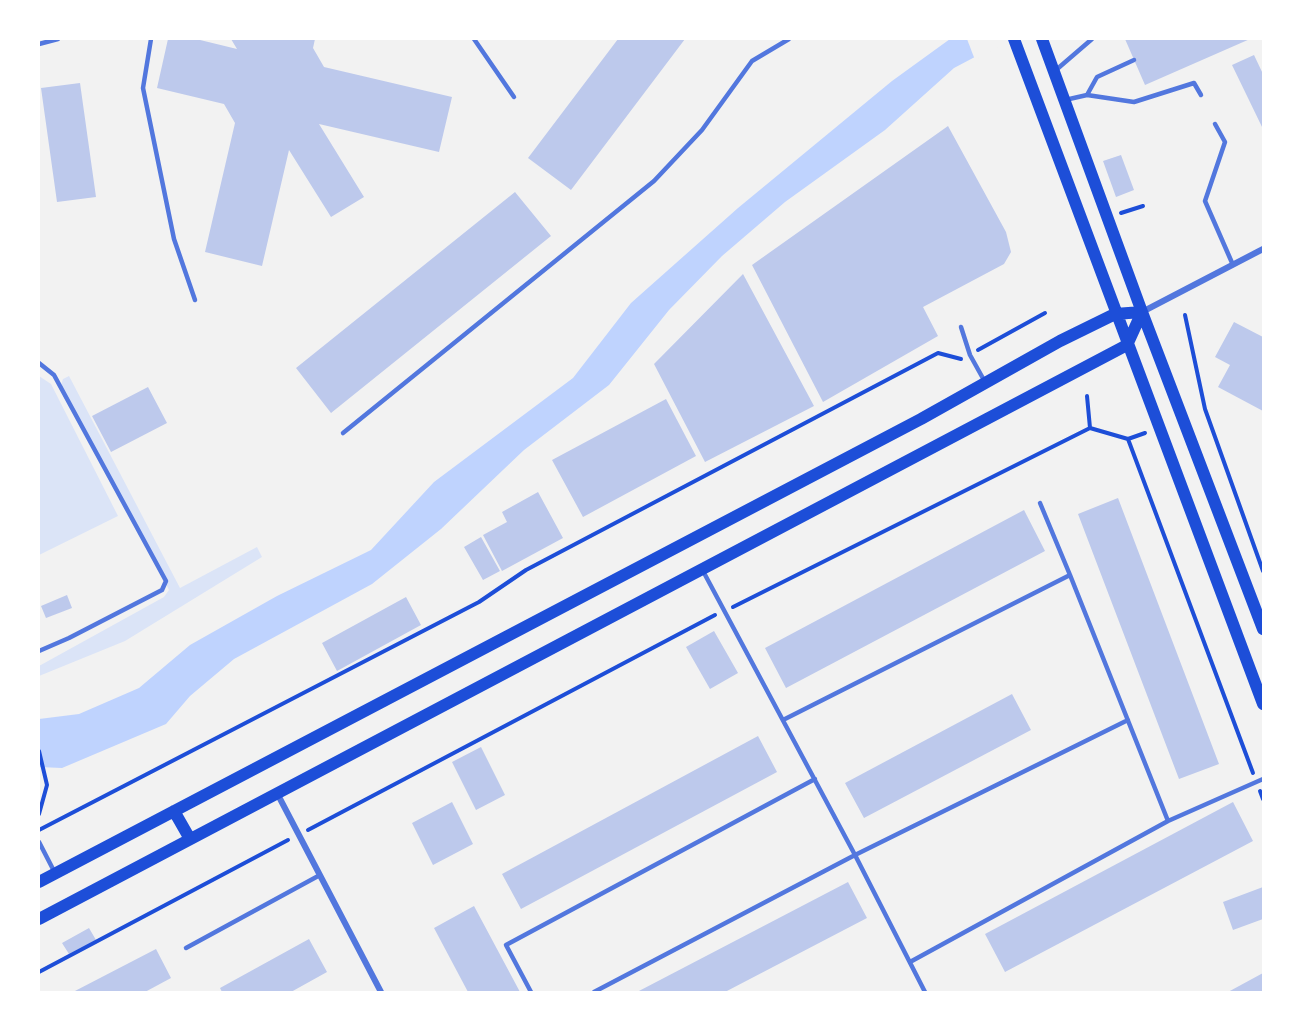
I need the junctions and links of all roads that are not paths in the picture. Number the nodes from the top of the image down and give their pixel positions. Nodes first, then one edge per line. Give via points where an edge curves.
1 (58, 39) edge
2 (151, 39) edge
3 (474, 39) edge
4 (789, 39) edge
5 (1014, 39) edge
6 (1092, 39) edge
7 (1043, 42) edge
8 (39, 44) edge
9 (1134, 60) dead end
10 (1054, 71) junction
11 (1087, 95) junction
12 (1201, 95) dead end
13 (514, 97) dead end
14 (1065, 100) junction
15 (1215, 124) dead end
16 (1263, 249) edge
17 (1233, 265) junction
18 (195, 300) dead end
19 (1142, 312) junction
20 (1115, 314) junction
21 (961, 327) dead end
22 (1127, 345) junction
23 (39, 363) edge
24 (986, 384) junction
25 (343, 433) dead end
26 (1040, 504) dead end
27 (702, 569) junction
28 (1070, 575) junction
29 (1263, 629) edge
30 (39, 651) edge
31 (1263, 704) edge
32 (783, 720) junction
33 (1128, 720) junction
34 (815, 779) junction
35 (1263, 780) edge
36 (277, 793) junction
37 (174, 811) junction
38 (1168, 821) junction
39 (190, 839) junction
40 (39, 842) edge
41 (855, 855) junction
42 (55, 873) junction
43 (320, 876) junction
44 (39, 882) edge
45 (39, 919) edge
46 (186, 948) dead end
47 (910, 962) junction
48 (381, 992) edge
49 (531, 992) edge
50 (594, 992) edge
51 (925, 992) edge

1 - 8 lane
2 - 18 lane via 143,88 174,239
3 - 13 lane
4 - 25 lane via 752,61 702,130 654,181
5 - 20 main road
6 - 10 lane
7 - 10 main road
9 - 11 lane via 1097,76
10 - 14 main road
11 - 12 lane via 1134,102 1194,82
11 - 14 lane
14 - 19 main road
15 - 17 lane via 1225,142 1204,201
16 - 17 street
17 - 19 street
19 - 20 main road
19 - 22 main road
19 - 29 main road
20 - 22 main road
20 - 24 main road
21 - 24 lane via 970,355
22 - 27 main road
22 - 31 main road
23 - 30 lane via 54,375 166,581 162,590
24 - 37 main road
26 - 28 lane
27 - 32 lane
27 - 36 main road
28 - 32 lane
28 - 33 lane
32 - 34 lane
33 - 38 lane
33 - 41 lane
34 - 41 lane
34 - 49 lane via 506,945
35 - 38 lane
36 - 39 main road
36 - 43 street
37 - 39 main road
37 - 42 main road
38 - 47 lane
39 - 45 main road
40 - 42 lane
41 - 47 lane
41 - 50 lane
42 - 44 main road
43 - 46 lane
43 - 48 street
47 - 51 lane

